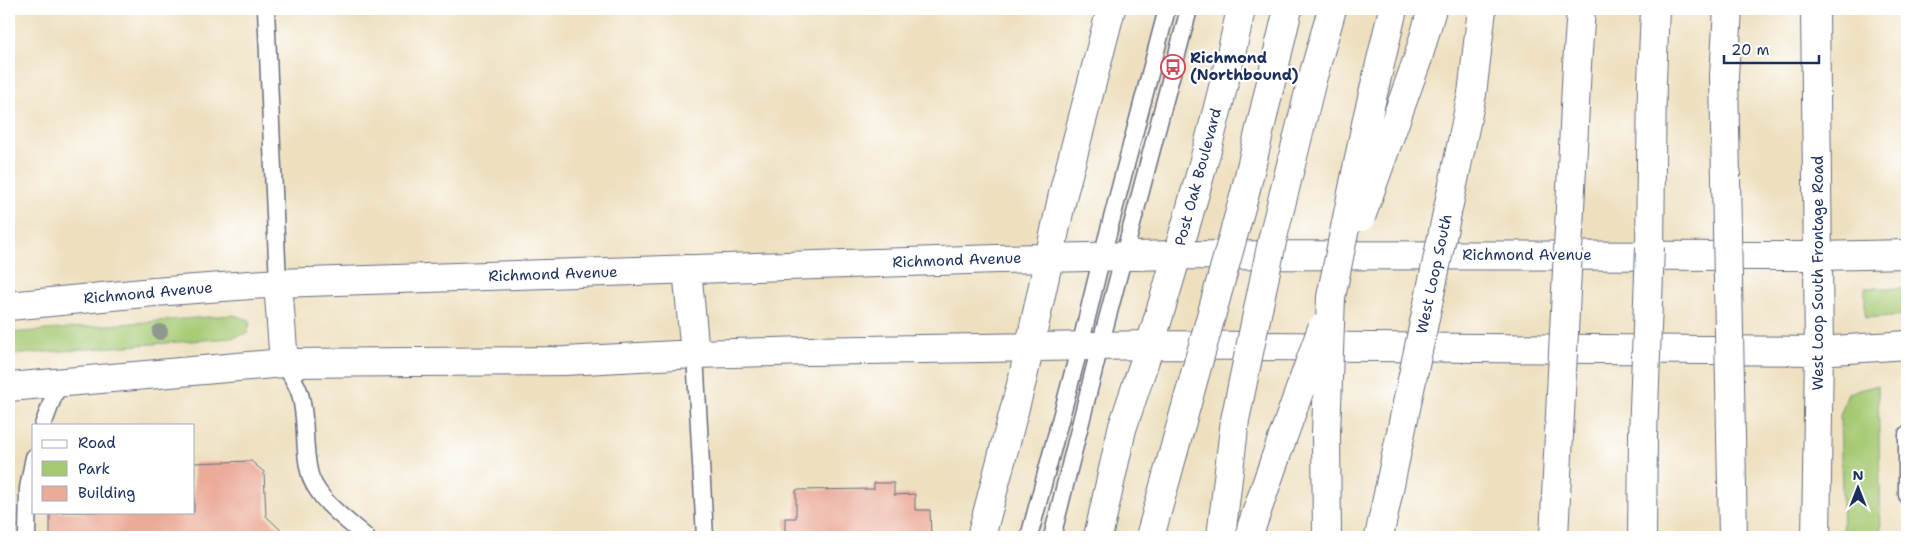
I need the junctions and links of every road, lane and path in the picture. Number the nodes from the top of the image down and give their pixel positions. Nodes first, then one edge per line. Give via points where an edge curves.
1 (266, 9) edge
2 (1111, 9) edge
3 (1167, 9) edge
4 (1189, 9) edge
5 (1241, 9) edge
6 (1288, 9) edge
7 (1332, 9) edge
8 (1393, 9) edge
9 (1432, 9) edge
10 (1482, 9) edge
11 (1581, 9) edge
12 (1655, 9) edge
13 (1728, 9) edge
14 (1815, 9) edge
15 (1907, 254) edge
16 (1177, 255) junction
17 (1113, 256) junction
18 (1818, 256) junction
19 (1049, 258) junction
20 (688, 269) junction
21 (278, 284) junction
22 (9, 306) edge
23 (1150, 345) junction
24 (1907, 345) edge
25 (1090, 346) junction
26 (1029, 347) junction
27 (1819, 351) junction
28 (695, 354) junction
29 (284, 363) junction
30 (59, 382) junction
31 (9, 386) edge
32 (43, 424) edge
33 (1907, 434) edge
34 (32, 467) edge
35 (1907, 495) edge
36 (27, 537) edge
37 (366, 537) edge
38 (705, 537) edge
39 (982, 537) edge
40 (1029, 537) edge
41 (1052, 537) edge
42 (1098, 537) edge
43 (1150, 537) edge
44 (1221, 537) edge
45 (1248, 537) edge
46 (1327, 537) edge
47 (1379, 537) edge
48 (1554, 537) edge
49 (1642, 537) edge
50 (1733, 537) edge
51 (1816, 537) edge

1 - 21 lane
2 - 19 main road
3 - 17 lane
4 - 17 lane
5 - 16 main road, Post Oak Boulevard
6 - 43 main road, bridge via 1245,193
7 - 44 main road, bridge via 1273,237 1235,420
8 - 46 main road, bridge via 1331,297 1326,434
9 - 45 main road, bridge via 1418,58
10 - 47 main road, West Loop South, bridge via 1472,94
11 - 48 main road, bridge
12 - 49 main road, bridge
13 - 50 main road, bridge via 1724,76
14 - 18 main road, West Loop South Frontage Road
15 - 18 main road, Richmond Avenue
16 - 17 main road, Richmond Avenue
16 - 18 main road, Richmond Avenue
16 - 23 main road, Post Oak Boulevard
17 - 19 main road, Richmond Avenue
17 - 25 lane
18 - 27 main road, West Loop South Frontage Road
19 - 20 main road, Richmond Avenue
19 - 26 main road
20 - 21 main road, Richmond Avenue
20 - 28 main road
21 - 22 main road, Richmond Avenue
21 - 29 main road
23 - 25 main road
23 - 27 main road
23 - 42 main road, Post Oak Boulevard via 1122,429
24 - 27 main road
25 - 26 main road
25 - 40 lane
25 - 41 lane
26 - 28 main road
26 - 39 main road
27 - 51 main road, West Loop South Frontage Road
28 - 29 main road via 565,361
28 - 38 lane
29 - 30 main road
29 - 37 lane via 300,393 312,479 327,503
30 - 31 main road
30 - 32 lane
33 - 35 lane
34 - 36 lane via 28,488

